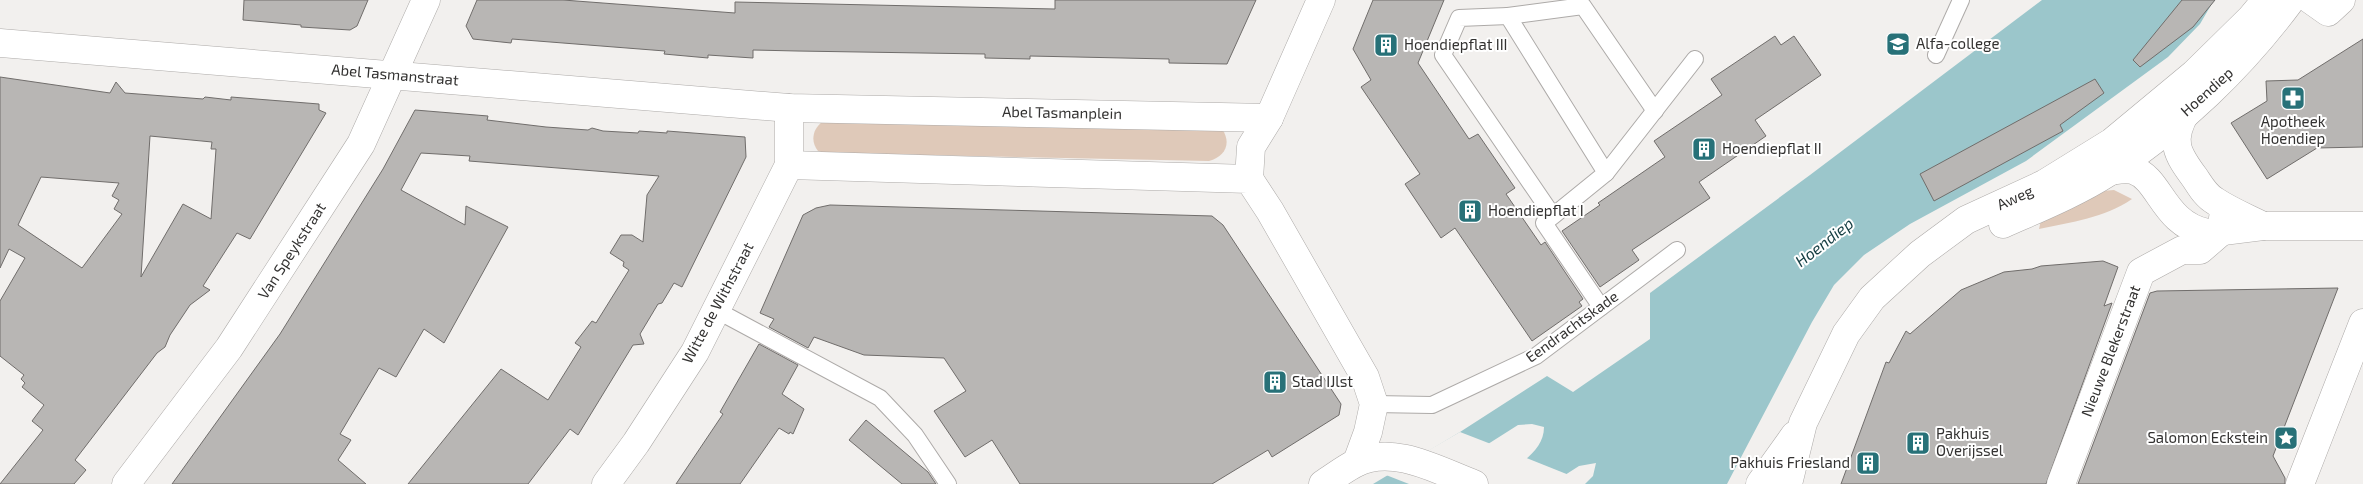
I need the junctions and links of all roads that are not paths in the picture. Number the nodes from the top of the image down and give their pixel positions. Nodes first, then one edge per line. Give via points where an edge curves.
1 (426, 0) edge
2 (1321, 0) edge
3 (1962, 0) edge
4 (2266, 0) edge
5 (2291, 0) edge
6 (1508, 16) junction
7 (0, 43) edge
8 (1936, 55) dead end
9 (1695, 60) dead end
10 (394, 75) junction
11 (790, 108) junction
12 (1654, 111) junction
13 (2186, 112) junction
14 (1269, 118) junction
15 (2112, 142) joint
16 (789, 165) junction
17 (2109, 171) junction
18 (1606, 172) junction
19 (1248, 179) junction
20 (1553, 216) junction
21 (2223, 218) junction
22 (2363, 226) edge
23 (1677, 250) dead end
24 (1920, 254) junction
25 (1601, 307) junction
26 (716, 310) junction
27 (2363, 323) edge
28 (1374, 404) junction
29 (1803, 423) junction
30 (1356, 462) junction
31 (126, 484) edge
32 (606, 484) edge
33 (948, 484) edge
34 (1323, 484) edge
35 (1474, 484) edge
36 (1760, 484) edge
37 (1788, 484) edge
38 (2060, 484) edge
39 (2300, 484) edge

1 - 10 street, Van Speykstraat
2 - 14 street
3 - 8 lane
4 - 15 street, Hoendiep via 2194,74
5 - 13 street, Hoendiep via 2252,50
6 - 12 lane via 1584,6
6 - 18 lane
6 - 20 lane via 1459,18 1444,55
7 - 10 street, Abel Tasmanstraat
9 - 12 lane
10 - 11 street, Abel Tasmanstraat
10 - 31 street, Van Speykstraat via 361,144 229,348
11 - 14 street, Abel Tasmanplein
11 - 16 street, Witte de Withstraat
12 - 18 lane
13 - 17 street, Hoendiep
13 - 21 street via 2177,132 2178,151
14 - 19 street via 1251,147
15 - 24 street, Aweg via 2044,184 1966,220
16 - 19 street
16 - 26 street, Witte de Withstraat
17 - 21 street via 2133,170 2142,176 2171,213 2189,227 2207,233
17 - 24 street, Aweg via 2085,186 2000,225
18 - 20 lane
19 - 28 street via 1270,211 1365,376
20 - 25 lane via 1544,223
21 - 22 street via 2263,226
21 - 38 street, Nieuwe Blekerstraat via 2200,250 2182,250 2142,272
23 - 25 lane, Eendrachtskade
24 - 29 street, Aweg via 1872,298 1846,334
25 - 28 lane, Eendrachtskade via 1536,356 1432,405
26 - 32 street, Witte de Withstraat via 695,352
26 - 33 lane via 880,398 915,435
27 - 39 street
28 - 30 street via 1368,432
29 - 36 street, Aweg
29 - 37 street, Aweg
30 - 34 street
30 - 35 street via 1386,456 1411,461

